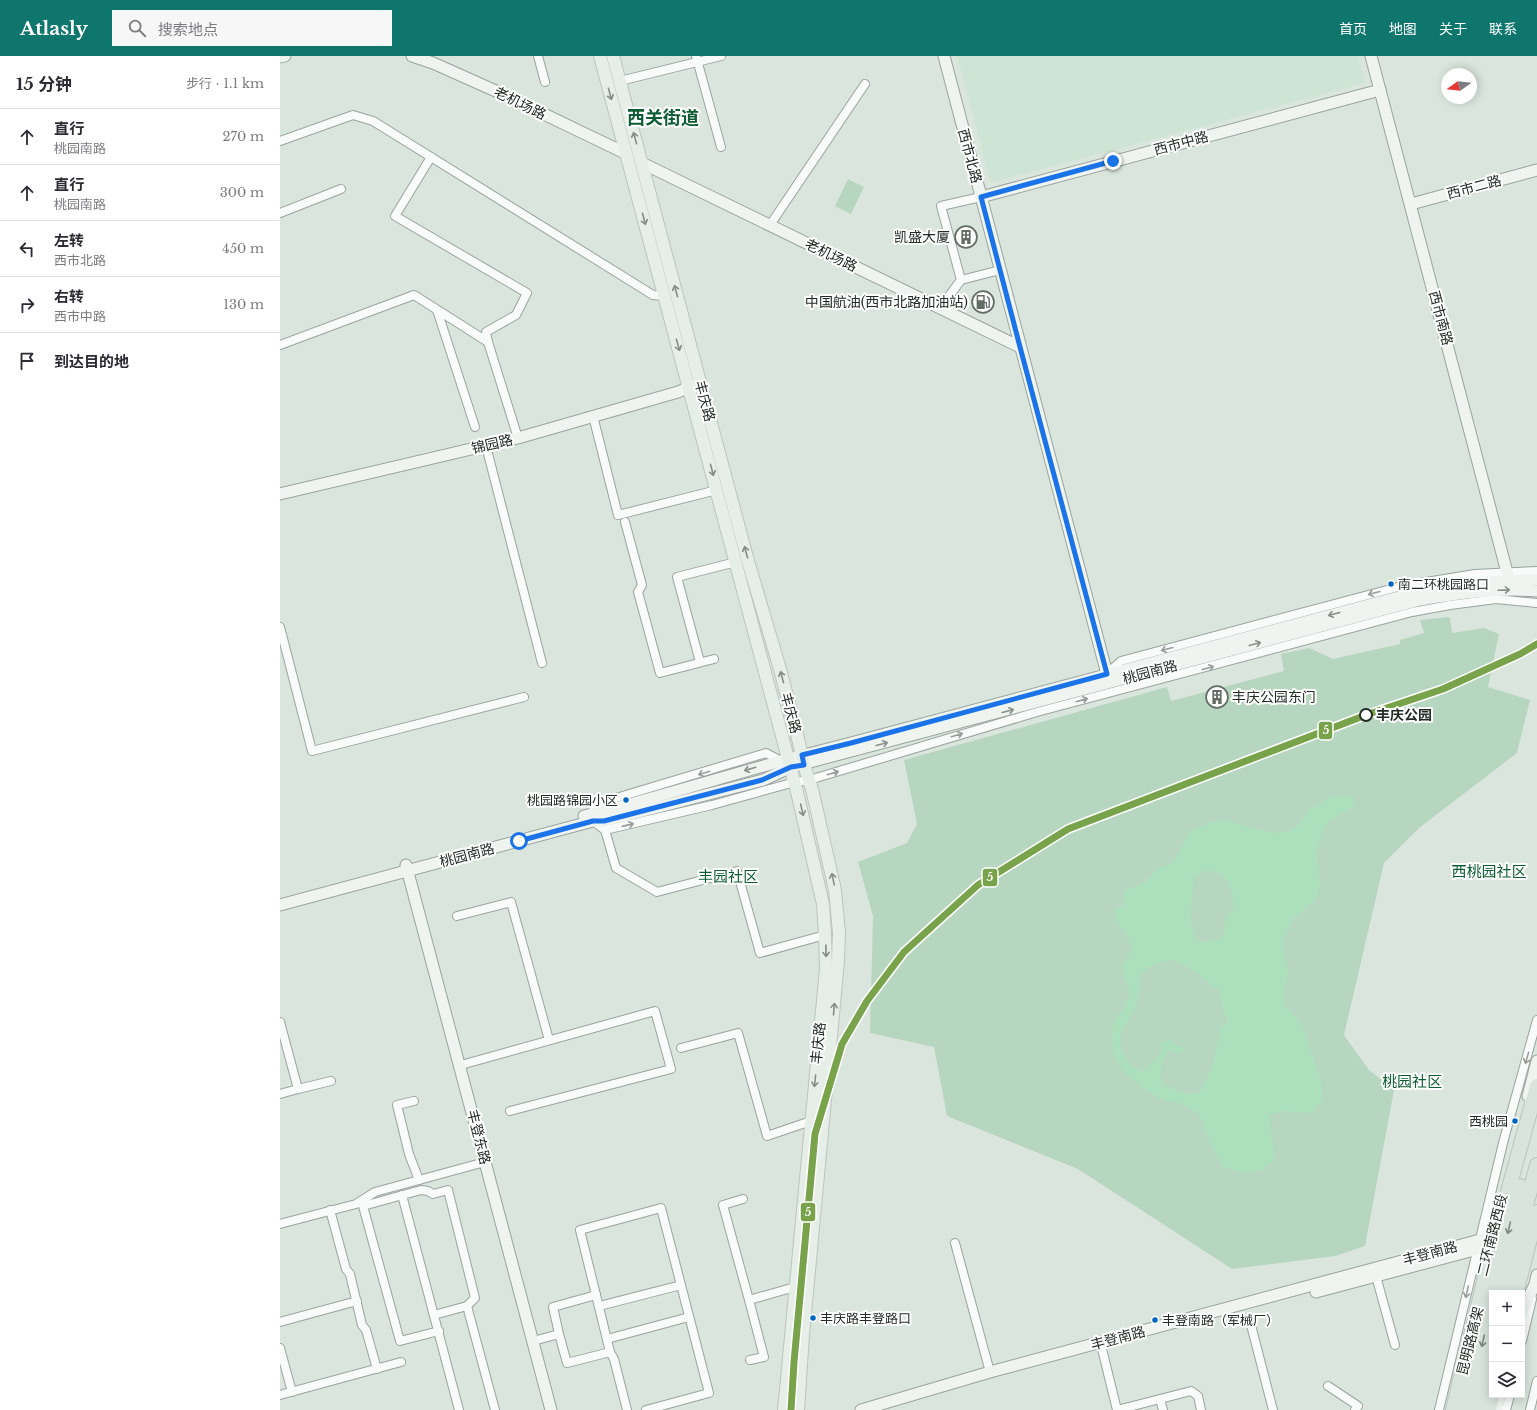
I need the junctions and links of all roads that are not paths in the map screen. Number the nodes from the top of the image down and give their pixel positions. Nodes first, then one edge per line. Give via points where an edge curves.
1 (285, 56) edge
2 (412, 56) edge
3 (538, 56) edge
4 (600, 56) edge
5 (613, 56) edge
6 (722, 56) edge
7 (944, 56) edge
8 (1371, 56) edge
9 (280, 57) edge
10 (697, 59) edge
11 (620, 81) junction
12 (546, 82) dead end
13 (865, 84) dead end
14 (1380, 90) junction
15 (280, 141) edge
16 (721, 147) dead end
17 (627, 154) junction
18 (430, 157) junction
19 (642, 162) junction
20 (1537, 170) edge
21 (341, 189) dead end
22 (981, 197) junction
23 (1411, 204) junction
24 (280, 213) edge
25 (770, 225) junction
26 (1000, 270) junction
27 (961, 280) junction
28 (664, 296) junction
29 (940, 308) junction
30 (437, 310) junction
31 (488, 342) junction
32 (280, 345) edge
33 (1020, 347) junction
34 (695, 385) junction
35 (593, 416) junction
36 (475, 427) dead end
37 (518, 438) junction
38 (486, 446) junction
39 (717, 490) junction
40 (280, 494) edge
41 (625, 522) dead end
42 (736, 562) junction
43 (1537, 571) edge
44 (1508, 576) junction
45 (1537, 580) edge
46 (1537, 591) edge
47 (1537, 603) edge
48 (280, 627) edge
49 (714, 659) dead end
50 (700, 662) junction
51 (542, 663) dead end
52 (1107, 674) junction
53 (524, 697) dead end
54 (803, 760) junction
55 (787, 762) junction
56 (809, 780) junction
57 (794, 782) junction
58 (592, 818) junction
59 (605, 830) junction
60 (407, 867) junction
61 (280, 897) edge
62 (280, 905) edge
63 (457, 916) dead end
64 (825, 935) junction
65 (1537, 1020) edge
66 (280, 1022) edge
67 (549, 1040) junction
68 (681, 1048) dead end
69 (1537, 1061) edge
70 (460, 1065) junction
71 (331, 1081) dead end
72 (1537, 1086) edge
73 (298, 1089) junction
74 (280, 1094) edge
75 (414, 1101) dead end
76 (510, 1112) dead end
77 (811, 1121) junction
78 (1537, 1122) edge
79 (485, 1162) junction
80 (1537, 1165) edge
81 (419, 1180) junction
82 (402, 1195) junction
83 (743, 1199) dead end
84 (330, 1210) junction
85 (1537, 1212) edge
86 (280, 1224) edge
87 (955, 1242) dead end
88 (1484, 1243) junction
89 (1376, 1276) junction
90 (1536, 1279) edge
91 (681, 1284) junction
92 (795, 1287) junction
93 (1495, 1290) edge
94 (1508, 1290) edge
95 (1517, 1290) edge
96 (596, 1295) junction
97 (749, 1300) junction
98 (356, 1301) junction
99 (1525, 1305) edge
100 (467, 1306) junction
101 (599, 1306) junction
102 (434, 1315) junction
103 (1489, 1316) edge
104 (689, 1317) junction
105 (280, 1322) edge
106 (1251, 1325) dead end
107 (1525, 1328) edge
108 (438, 1331) junction
109 (559, 1334) junction
110 (607, 1339) junction
111 (534, 1341) junction
112 (1395, 1345) dead end
113 (280, 1348) edge
114 (1102, 1349) junction
115 (610, 1352) junction
116 (750, 1360) dead end
117 (401, 1362) dead end
118 (1492, 1362) edge
119 (377, 1369) junction
120 (990, 1372) junction
121 (1537, 1381) edge
122 (1328, 1386) dead end
123 (292, 1392) junction
124 (280, 1395) edge
125 (1509, 1398) edge
126 (1160, 1399) junction
127 (1491, 1405) edge
128 (459, 1410) edge
129 (495, 1410) edge
130 (551, 1410) edge
131 (627, 1410) edge
132 (646, 1410) edge
133 (784, 1410) edge
134 (798, 1410) edge
135 (861, 1410) edge
136 (883, 1410) edge
137 (1117, 1410) edge
138 (1163, 1410) edge
139 (1201, 1410) edge
140 (1273, 1410) edge
141 (1355, 1410) edge
142 (1439, 1410) edge
143 (1452, 1410) edge
144 (1467, 1410) edge
145 (1506, 1410) edge
146 (1530, 1410) edge

1 - 9 street
2 - 17 street, 老机场路 via 498,92
3 - 12 street
4 -> 17 main road, 丰庆路
5 - 11 main road, 丰庆路
6 - 10 street
7 - 22 street, 西市北路
8 - 14 street, 西市南路
10 - 11 street
10 - 16 street
19 -> 11 main road, 丰庆路
13 - 25 street
14 - 22 street, 西市中路
14 - 23 street, 西市南路
15 - 18 street via 353,115 373,121
17 -> 28 main road, 丰庆路
18 - 28 street via 653,295
18 - 31 street via 395,216 527,294 516,315 486,332
19 - 25 street, 老机场路
34 -> 19 main road, 丰庆路
20 - 23 street, 西市二路
21 - 24 street
22 - 26 street, 西市北路
22 - 27 street via 941,206
23 - 44 street, 西市南路
25 - 29 street, 老机场路
26 - 27 street
26 - 33 street, 西市北路
27 - 29 street
28 -> 34 main road, 丰庆路
29 - 33 street, 老机场路
30 - 31 street
30 - 32 street via 414,294
30 - 36 street
31 - 37 street
33 - 52 street, 西市北路
34 - 35 street, 锦园路
34 -> 39 main road, 丰庆路
54 -> 34 main road, 丰庆路 via 780,669
35 - 37 street, 锦园路
35 - 39 street via 618,515
37 - 38 street, 锦园路
38 - 40 street, 锦园路
38 - 51 street
39 - 42 main road, 丰庆路
41 - 50 street via 642,585 638,592 660,673
42 - 50 street via 677,577
42 - 55 main road, 丰庆路
43 - 44 street
44 - 45 street, 桃园南路
44 -> 52 street, 桃园南路 via 1406,595
54 -> 46 street, 桃园南路 via 1420,600 1478,591
56 -> 47 street via 1037,712 1412,612 1496,599
48 - 53 street via 312,751
49 - 50 street
52 - 54 street, 桃园南路 via 851,743
54 - 55 street, 桃园南路
54 - 56 main road, 丰庆路
55 - 57 main road, 丰庆路
55 - 58 street, 桃园南路 via 762,780 604,821
55 -> 58 street via 766,753 596,804
56 - 57 street
134 -> 56 main road, 丰庆路 via 838,947 835,890
59 -> 57 street via 712,805
57 -> 64 main road, 丰庆路 via 821,893
58 - 59 street
58 - 60 street, 桃园南路
59 - 64 street via 616,868 656,892 737,871 760,953
60 - 61 street, 桃园南路
60 - 62 street, 桃园南路
60 - 70 street, 丰登东路
63 - 67 street via 511,902
64 -> 77 main road, 丰庆路 via 826,969
65 -> 88 street via 1504,1139
66 - 73 street
67 - 70 street
67 - 76 street via 656,1011 671,1069
68 - 77 street via 738,1033 767,1136
69 - 88 street, 二环南路西段
70 - 79 street, 丰登东路
71 - 73 street
72 - 143 highway, 昆明路高架 via 1490,1257
73 - 74 street
75 - 81 street via 397,1105 409,1154
77 - 92 main road, 丰庆路
78 -> 93 highway, 二环南路西段
79 - 81 street
79 - 111 street, 丰登东路
80 - 94 highway, 二环南路西段
81 - 84 street via 375,1192 356,1204
82 - 100 street via 421,1190 433,1194 448,1190 475,1298
82 - 102 street
82 - 108 street via 363,1206 400,1341
83 - 97 street via 723,1205
84 - 86 street
84 - 98 street
85 - 95 highway
87 - 120 street
88 - 89 street, 丰登南路
88 - 120 street, 丰登南路
88 -> 142 street
88 - 143 street, 二环南路西段
89 - 112 street
89 - 114 street, 丰登南路
90 - 99 street
90 - 107 street
91 - 96 street via 661,1208 580,1230
91 - 101 street
91 - 104 street
92 - 97 street
92 - 133 main road, 丰庆路
96 - 101 street
96 - 109 street via 552,1307
97 - 116 street via 764,1357
98 - 105 street
98 - 119 street
100 - 102 street
100 - 129 street
101 - 110 street
102 - 108 street
103 -> 144 highway
104 - 110 street
104 - 132 street via 709,1393
106 - 140 street
108 - 128 street
109 - 111 street
109 - 115 street via 567,1363
110 - 115 street
111 - 130 street, 丰登东路
113 - 123 street
114 - 136 street, 丰登南路
114 - 137 street
115 - 131 street
117 - 119 street
118 - 127 highway
119 - 123 street
120 - 135 street, 丰登南路
121 - 146 street
122 - 141 street via 1358,1406
123 - 124 street
125 - 145 street
126 - 137 street
126 - 138 street
126 - 139 street via 1191,1391 1198,1396

